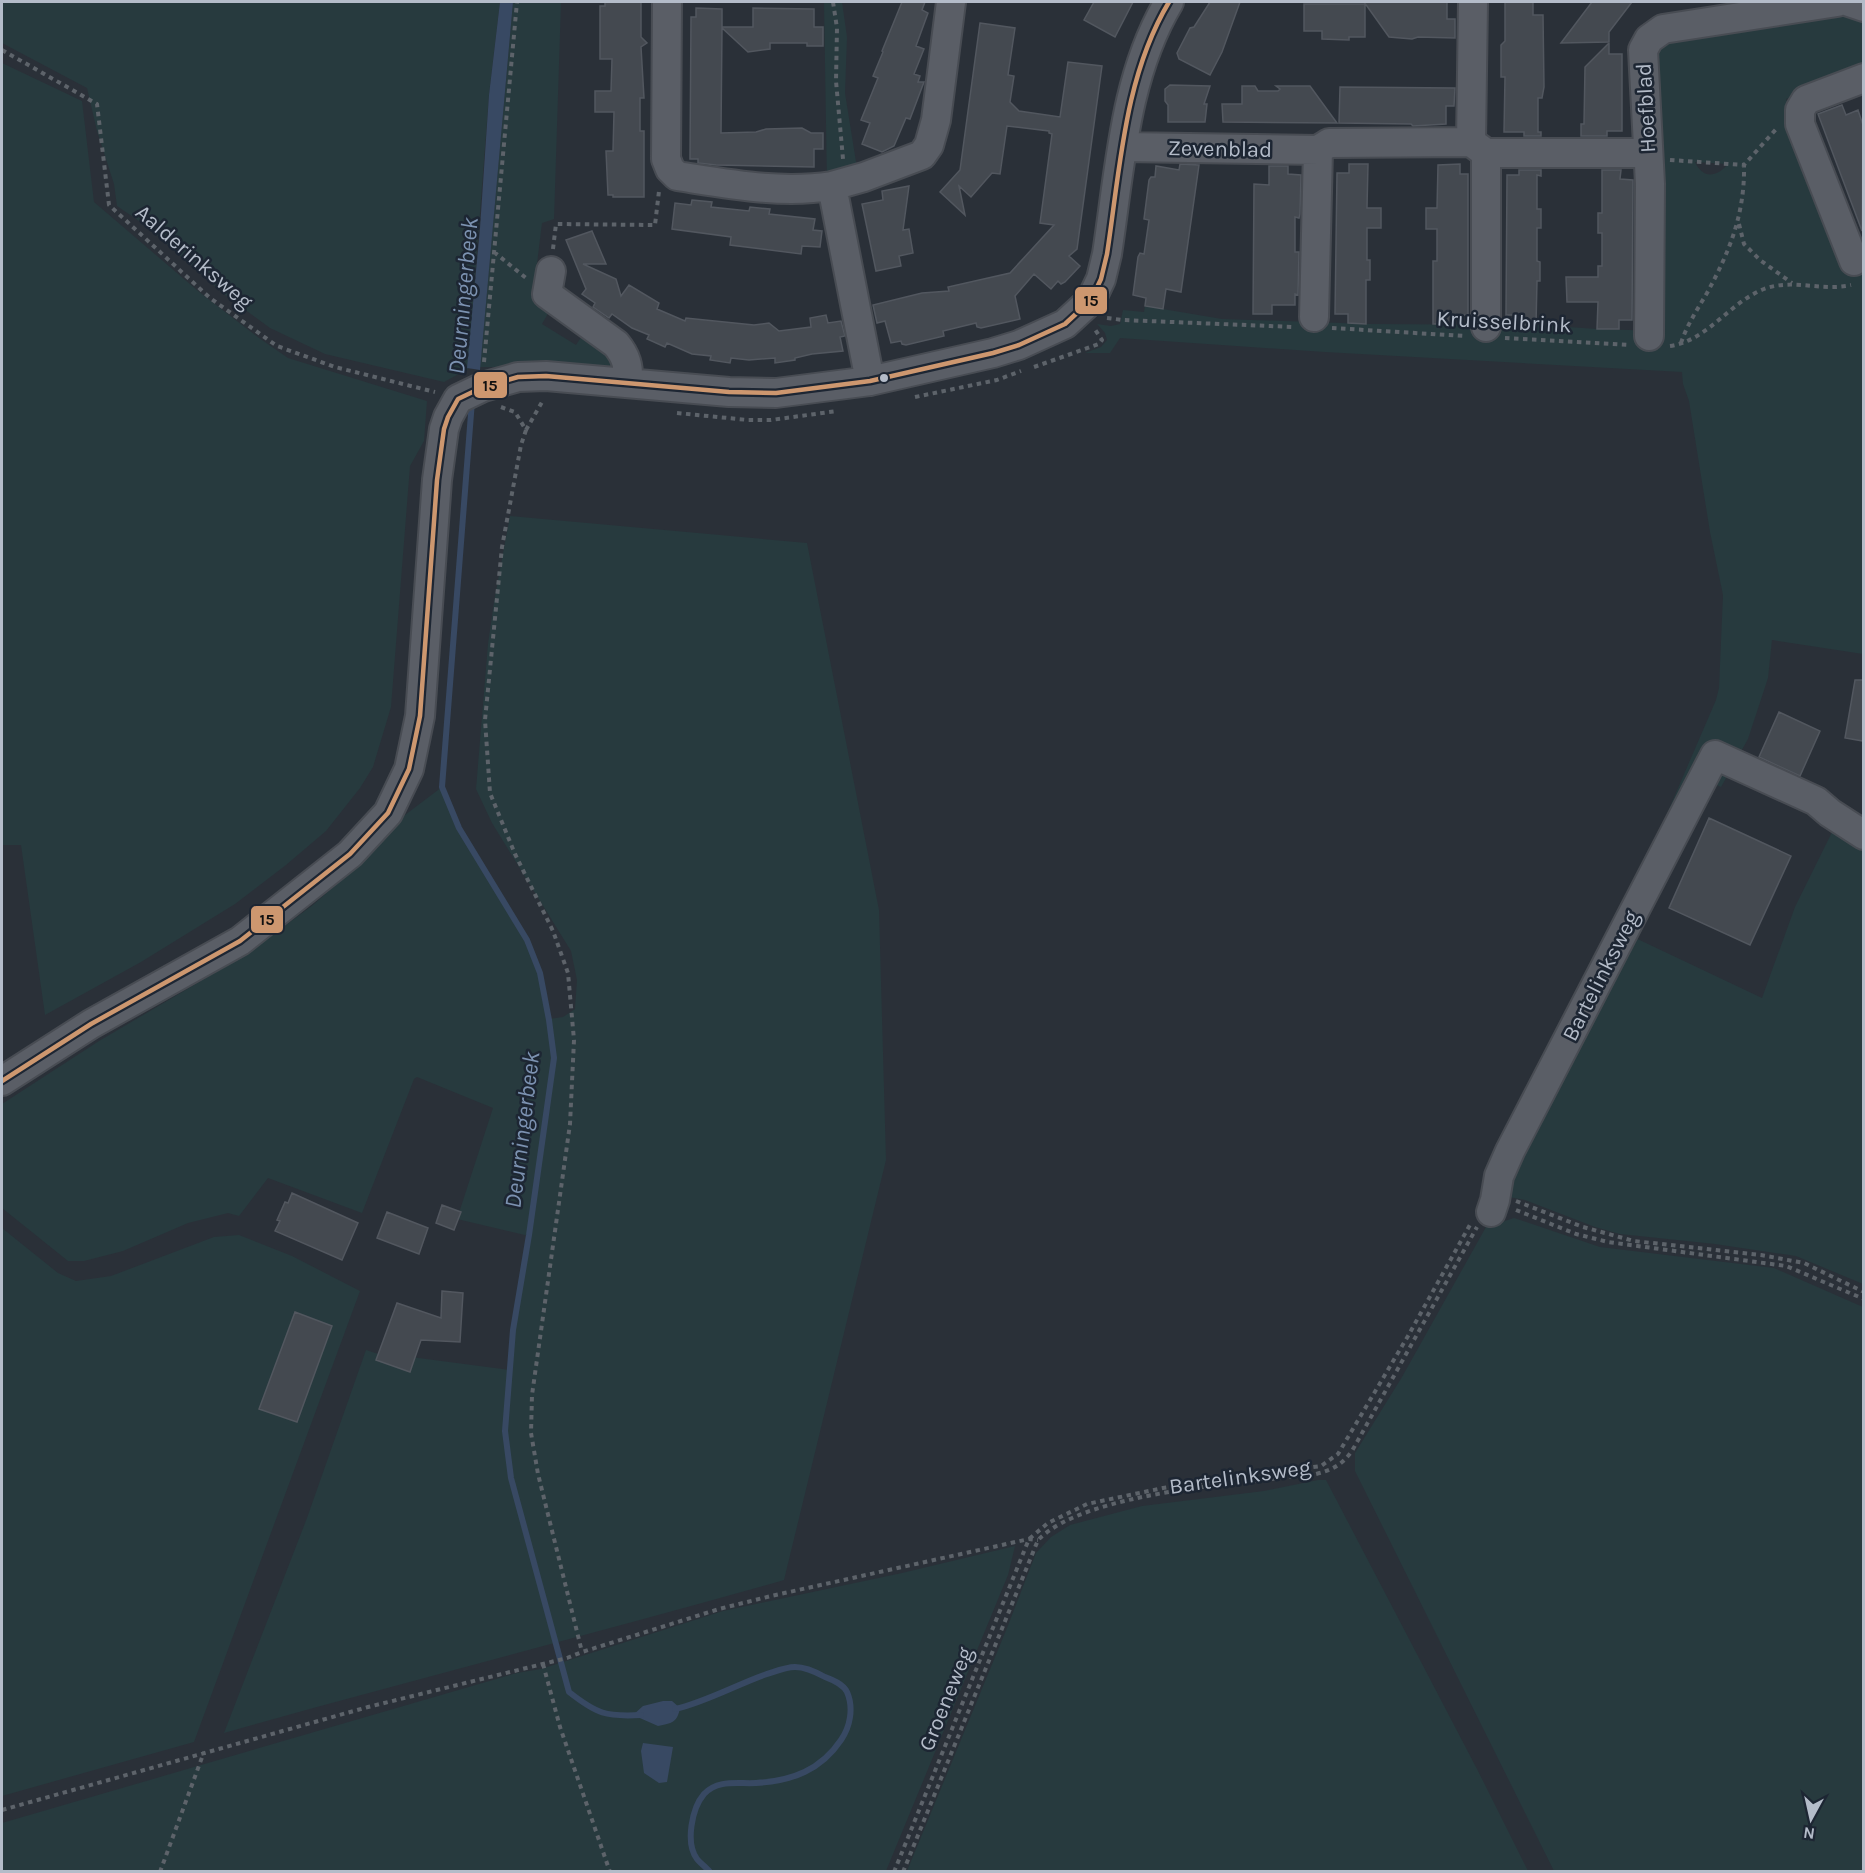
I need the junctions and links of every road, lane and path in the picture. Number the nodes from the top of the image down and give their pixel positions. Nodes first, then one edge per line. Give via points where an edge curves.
1 (517, 2) edge
2 (667, 2) edge
3 (833, 2) edge
4 (951, 2) edge
5 (1169, 2) edge
6 (1473, 2) edge
7 (1836, 2) edge
8 (1849, 2) edge
9 (1761, 7) edge
10 (1863, 7) edge
11 (2, 50) edge
12 (1863, 78) edge
13 (1800, 110) junction
14 (1123, 147) junction
15 (1479, 148) junction
16 (1318, 150) junction
17 (1648, 155) junction
18 (1744, 165) junction
19 (670, 169) junction
20 (838, 184) junction
21 (1738, 224) junction
22 (493, 252) junction
23 (1856, 272) joint
24 (549, 283) junction
25 (1794, 284) junction
26 (1123, 320) dead end
27 (1314, 324) junction
28 (1485, 334) junction
29 (1650, 342) junction
30 (1681, 343) junction
31 (870, 381) junction
32 (628, 383) junction
33 (477, 391) junction
34 (542, 402) dead end
35 (526, 430) junction
36 (1863, 835) edge
37 (2, 1081) edge
38 (1493, 1206) junction
39 (1863, 1292) edge
40 (1863, 1299) edge
41 (1029, 1539) junction
42 (1038, 1540) junction
43 (582, 1652) junction
44 (543, 1664) junction
45 (204, 1752) junction
46 (2, 1810) edge
47 (160, 1872) edge
48 (610, 1872) edge
49 (894, 1872) edge
50 (903, 1872) edge

1 - 22 path
2 - 19 street via 666,159
3 - 20 path via 837,28
4 - 20 street via 936,120 929,145 922,155
5 - 14 street via 1151,36 1134,84
6 - 15 street
7 - 9 street, Hoefblad
8 - 10 street
9 - 17 street, Hoefblad via 1663,29 1649,39 1643,50
11 - 33 path, Aalderinksweg via 97,104 109,205 210,298 277,346 335,367
12 - 13 street via 1806,100
13 - 18 path via 1784,120
13 - 23 street via 1800,124
14 - 16 street, Zevenblad
14 - 31 street via 1103,271 1091,300 1081,312 1065,324 1019,345
15 - 16 street, Zevenblad via 1329,143
15 - 17 street, Zevenblad
15 - 28 street
16 - 27 street
17 - 18 path
17 - 29 street, Hoefblad
18 - 21 path
19 - 20 street via 677,176 753,188 805,190
19 - 24 path via 660,184 655,225 556,224
20 - 31 street
21 - 25 path via 1744,244 1760,261
21 - 30 path
22 - 24 path
22 - 33 path
23 - 25 path, Kruisselbrink via 1850,286
24 - 32 street via 624,353 629,367
25 - 30 path, Kruisselbrink via 1775,285 1745,298 1700,334
26 - 27 path, Kruisselbrink
27 - 28 path, Kruisselbrink
28 - 29 path, Kruisselbrink
29 - 30 path, Kruisselbrink via 1673,346
31 - 32 street via 776,393
32 - 33 street via 518,377
33 - 35 path via 515,412
33 - 37 street via 444,429 420,716 410,769 388,813 350,854 240,941 91,1024
34 - 35 path
35 - 43 path via 502,547 485,720 490,794 553,931 571,1000 574,1040 570,1124 532,1395 531,1433
36 - 38 street, Bartelinksweg via 1816,801 1715,755 1510,1151 1499,1176
38 - 39 path via 1514,1200 1583,1227 1634,1241 1761,1254 1804,1263
38 - 40 path via 1516,1210 1608,1242 1786,1266
38 - 41 path, Bartelinksweg via 1486,1204 1474,1217 1338,1454 1321,1466 1162,1488 1087,1504 1048,1523
38 - 42 path, Bartelinksweg via 1345,1461 1316,1474 1167,1492 1132,1500 1067,1520
41 - 42 path
41 - 43 path via 750,1601
41 - 49 path, Groeneweg
42 - 50 path, Groeneweg
43 - 44 path
44 - 45 path
44 - 48 path via 560,1727
45 - 46 path
45 - 47 path

